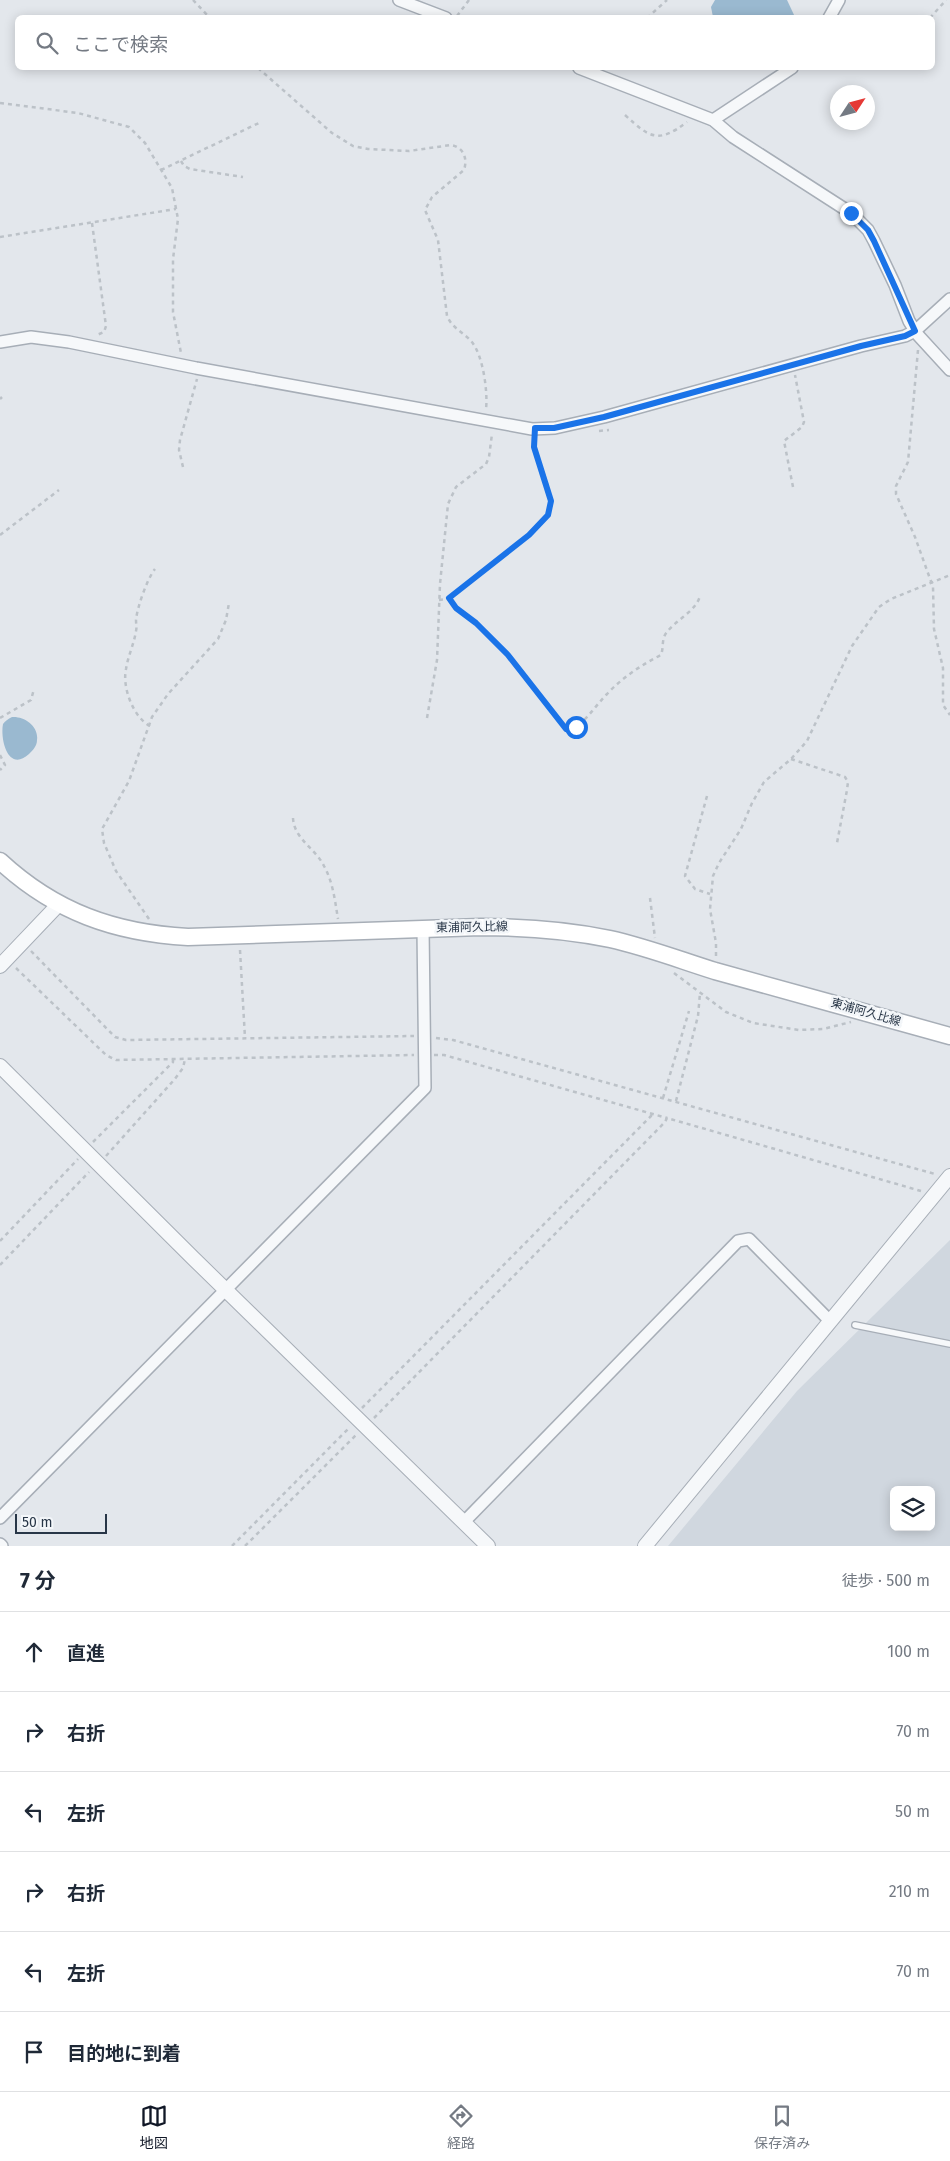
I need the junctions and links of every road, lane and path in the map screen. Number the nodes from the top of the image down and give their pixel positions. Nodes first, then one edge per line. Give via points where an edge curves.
1 (193, 0) edge
2 (400, 0) edge
3 (470, 0) edge
4 (668, 0) edge
5 (839, 0) edge
6 (946, 0) edge
7 (207, 15) edge
8 (438, 15) edge
9 (458, 15) edge
10 (650, 15) edge
11 (831, 15) edge
12 (933, 15) edge
13 (260, 70) edge
14 (584, 70) edge
15 (789, 70) edge
16 (0, 103) edge
17 (697, 112) junction
18 (625, 115) dead end
19 (713, 120) junction
20 (261, 122) dead end
21 (181, 160) junction
22 (161, 170) junction
23 (243, 177) dead end
24 (176, 209) junction
25 (92, 223) junction
26 (0, 237) edge
27 (950, 299) edge
28 (918, 335) junction
29 (95, 336) dead end
30 (0, 342) edge
31 (793, 364) junction
32 (183, 365) junction
33 (198, 368) junction
34 (950, 370) edge
35 (490, 421) junction
36 (535, 428) junction
37 (183, 467) dead end
38 (793, 487) dead end
39 (59, 490) dead end
40 (0, 535) edge
41 (155, 569) dead end
42 (950, 575) edge
43 (932, 582) junction
44 (700, 596) dead end
45 (449, 598) junction
46 (440, 600) junction
47 (229, 603) dead end
48 (34, 689) dead end
49 (950, 714) edge
50 (0, 718) edge
51 (427, 718) dead end
52 (150, 726) junction
53 (0, 755) edge
54 (791, 759) junction
55 (0, 770) edge
56 (707, 796) dead end
57 (293, 818) dead end
58 (837, 844) dead end
59 (0, 861) edge
60 (710, 894) junction
61 (650, 898) dead end
62 (58, 905) junction
63 (424, 928) junction
64 (340, 932) junction
65 (150, 934) junction
66 (239, 936) junction
67 (23, 943) junction
68 (655, 951) junction
69 (3, 963) edge
70 (714, 970) junction
71 (700, 993) junction
72 (858, 1010) junction
73 (689, 1011) dead end
74 (950, 1036) edge
75 (425, 1037) junction
76 (245, 1038) junction
77 (425, 1055) junction
78 (0, 1066) edge
79 (663, 1098) junction
80 (676, 1101) junction
81 (652, 1113) junction
82 (667, 1118) junction
83 (945, 1176) edge
84 (936, 1193) junction
85 (225, 1289) junction
86 (829, 1320) junction
87 (855, 1325) dead end
88 (950, 1344) edge
89 (360, 1422) junction
90 (0, 1518) edge
91 (464, 1522) junction
92 (232, 1546) edge
93 (245, 1546) edge
94 (488, 1546) edge
95 (645, 1546) edge

1 - 7 path
2 - 8 street
3 - 9 path
4 - 10 path
5 - 11 street
6 - 12 path
13 - 35 path via 332,133 353,146 409,151 451,145 462,151 464,170 432,197 426,210 438,240 447,316 450,323 476,346
14 - 17 street
15 - 19 street
16 - 22 path via 78,113 129,127 145,143
17 - 18 path via 675,131 656,137 640,129
17 - 19 street
19 - 28 street via 733,137 851,213 868,230
20 - 21 path
21 - 22 path
21 - 23 path via 190,168
22 - 24 path via 172,188
24 - 25 path
24 - 32 path via 174,312
25 - 26 path
25 - 29 path via 106,326 104,332
27 - 28 street
28 - 31 street
28 - 34 street
28 - 43 path via 908,462 896,486 896,494
30 - 32 street via 46,338
31 - 36 street via 604,417 554,428
31 - 38 path via 804,414 802,427 784,440
32 - 33 street
33 - 35 street
33 - 37 path via 180,440
35 - 36 street
35 - 46 path via 491,448 486,464 456,487 448,504
36 - 45 path via 534,447 551,501 548,515 529,535
39 - 40 path
41 - 52 path via 136,618 137,628 125,677 133,711
42 - 43 path
43 - 49 path via 934,629 943,668 943,699
43 - 54 path via 891,599 874,614 852,646 807,741
44 - 45 path via 666,633 661,655 632,672 570,730 508,655
45 - 46 path
46 - 51 path via 437,660
47 - 52 path via 218,639 168,694 152,717
48 - 50 path via 31,700
52 - 65 path via 129,781 102,828 102,835 122,881 152,923
53 - 55 path via 5,765
54 - 58 path via 846,777 847,790
54 - 60 path via 764,782 742,829 719,863
56 - 60 path via 686,876 696,888
57 - 64 path via 296,831 328,873
59 - 62 main road, 東浦阿久比線
60 - 70 path via 716,943
61 - 68 path via 656,931
62 - 65 main road, 東浦阿久比線 via 123,929
62 - 67 street
63 - 64 main road, 東浦阿久比線
63 - 68 main road, 東浦阿久比線 via 521,927 610,939
63 - 75 street
64 - 66 main road, 東浦阿久比線
65 - 66 main road, 東浦阿久比線
66 - 76 path
67 - 69 street
67 - 76 path via 115,1037 126,1040
68 - 70 main road, 東浦阿久比線
68 - 71 path via 676,975
69 - 77 path via 106,1055 116,1060
70 - 72 main road, 東浦阿久比線
71 - 72 path via 726,1012 753,1023 799,1030 849,1024 856,1018
71 - 80 path via 698,1016
72 - 74 main road, 東浦阿久比線
73 - 79 path
75 - 76 path
75 - 77 street
75 - 79 path via 453,1040
77 - 81 path via 444,1055
77 - 85 street via 426,1083 422,1092
78 - 85 street
79 - 80 path
80 - 83 path
81 - 82 path
81 - 89 path
82 - 84 path
82 - 89 path
83 - 84 street
84 - 86 street
85 - 89 street
85 - 90 street
86 - 91 street via 750,1239 738,1241
86 - 95 street
87 - 88 lane
89 - 91 street
89 - 92 path
89 - 93 path
91 - 94 street

